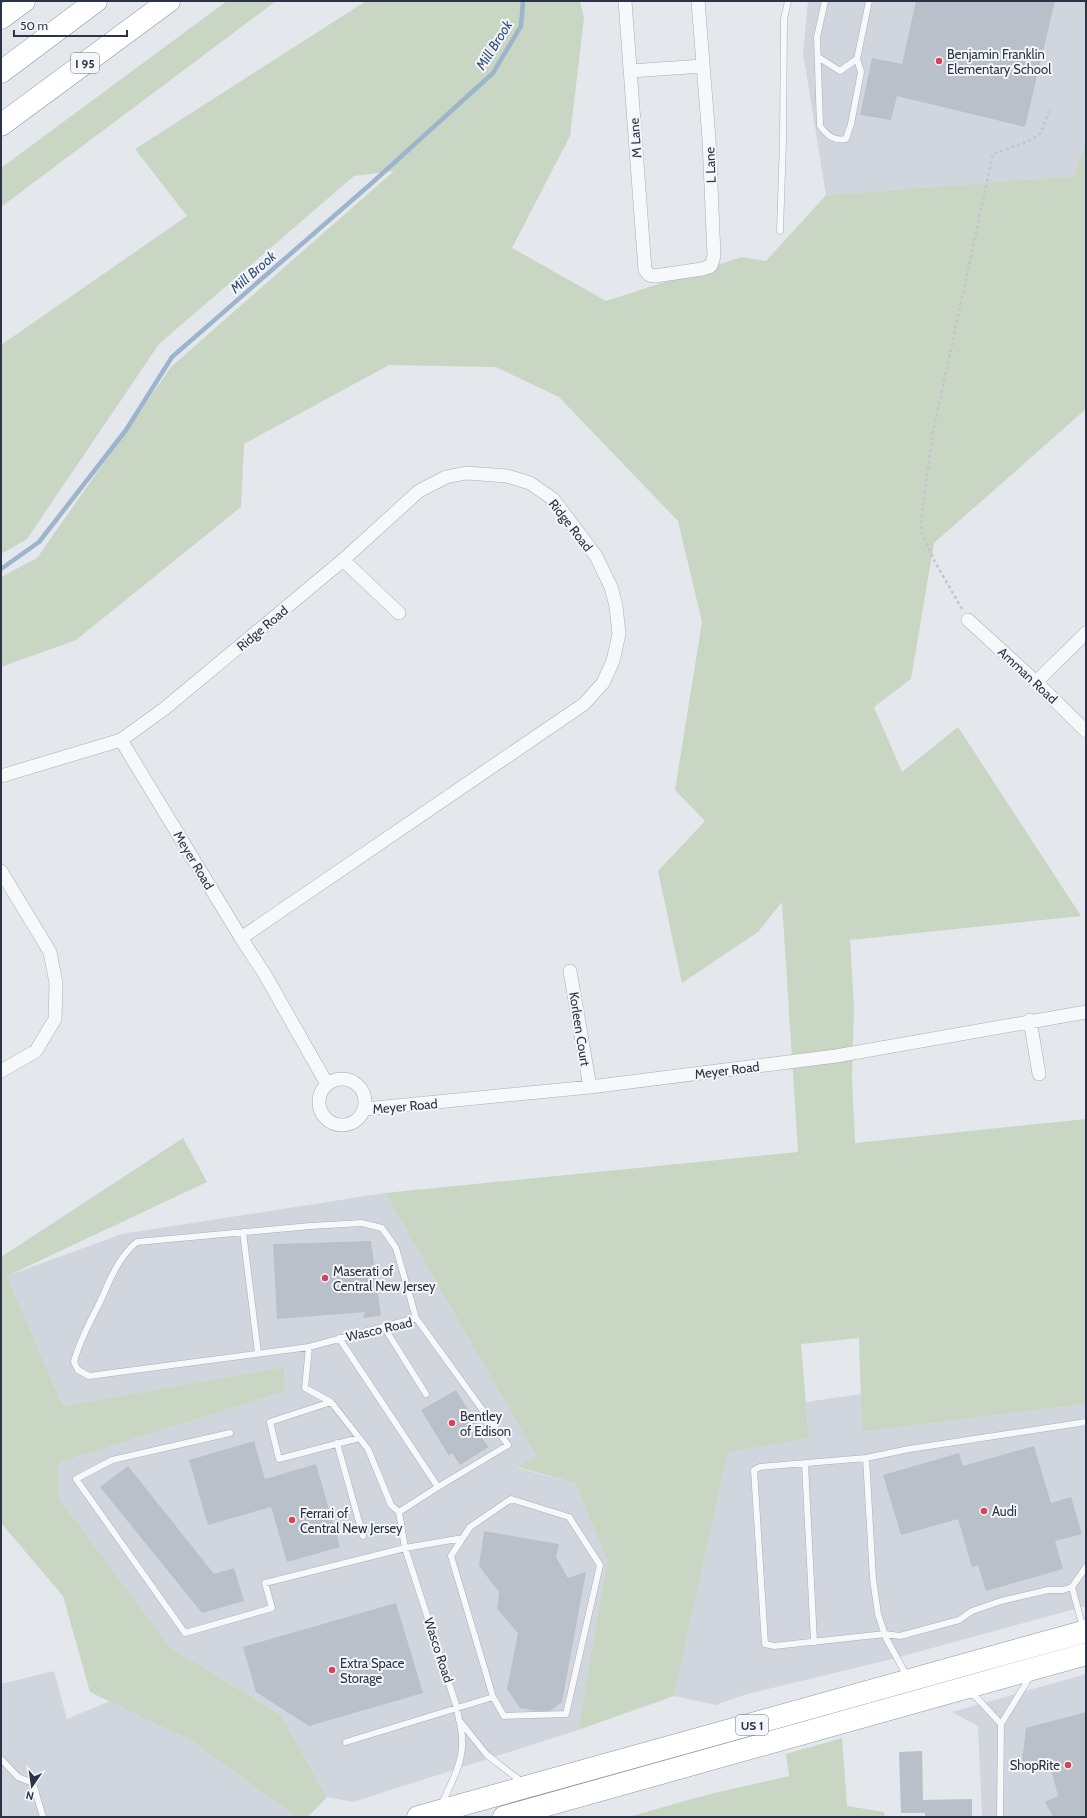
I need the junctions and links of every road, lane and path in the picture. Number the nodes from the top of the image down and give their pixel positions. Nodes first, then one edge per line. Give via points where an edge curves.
1 (24, 1) edge
2 (96, 1) edge
3 (169, 1) edge
4 (625, 1) edge
5 (698, 1) edge
6 (788, 1) edge
7 (825, 1) edge
8 (869, 1) edge
9 (1, 18) edge
10 (818, 57) junction
11 (857, 59) junction
12 (703, 66) junction
13 (630, 70) junction
14 (1, 72) edge
15 (1049, 111) dead end
16 (1, 125) edge
17 (780, 231) dead end
18 (649, 274) joint
19 (343, 560) junction
20 (399, 613) dead end
21 (968, 620) joint
22 (1086, 633) edge
23 (1036, 682) junction
24 (1086, 731) edge
25 (121, 740) junction
26 (1, 776) edge
27 (1, 871) edge
28 (241, 938) junction
29 (570, 971) dead end
30 (1086, 1012) edge
31 (1030, 1020) junction
32 (1, 1071) edge
33 (1039, 1074) dead end
34 (327, 1084) junction
35 (590, 1087) junction
36 (365, 1109) junction
37 (243, 1232) junction
38 (416, 1318) junction
39 (384, 1327) junction
40 (339, 1338) junction
41 (309, 1347) junction
42 (258, 1353) junction
43 (426, 1394) dead end
44 (331, 1402) junction
45 (1086, 1422) edge
46 (230, 1433) dead end
47 (359, 1438) junction
48 (337, 1443) junction
49 (866, 1458) junction
50 (805, 1464) junction
51 (438, 1487) junction
52 (399, 1512) junction
53 (362, 1536) dead end
54 (463, 1538) junction
55 (405, 1548) junction
56 (1086, 1567) edge
57 (1072, 1587) junction
58 (1085, 1631) edge
59 (885, 1634) junction
60 (814, 1642) junction
61 (1086, 1654) edge
62 (1036, 1668) junction
63 (909, 1681) junction
64 (962, 1689) junction
65 (493, 1697) junction
66 (457, 1708) junction
67 (458, 1719) junction
68 (1001, 1724) junction
69 (346, 1742) dead end
70 (1, 1759) edge
71 (527, 1786) junction
72 (428, 1814) edge
73 (42, 1817) edge
74 (504, 1817) edge
75 (1000, 1817) edge

1 - 9 highway
2 - 14 highway
3 - 16 highway, I 95
4 - 13 street, M Lane
5 - 12 street, L Lane
6 - 17 lane via 784,19
7 - 10 lane via 817,37
8 - 11 lane
10 - 11 lane via 840,71
10 - 11 lane via 820,126 828,136 839,140 846,139 851,124 861,72
12 - 13 street
12 - 18 street, L Lane via 714,256 711,266 702,269 655,276
13 - 18 street, M Lane via 645,270
15 - 21 path via 1041,133 1029,141 993,154 933,432 922,512 922,531 935,562
19 - 20 street
19 - 25 street, Ridge Road via 164,709
19 - 28 street, Ridge Road via 419,491 446,477 466,473 507,476 530,483 553,499 596,556 612,587 619,634 613,661 603,683 584,704
21 - 23 street, Amman Road
22 - 23 street
23 - 24 street, Amman Road
25 - 26 street, Ridge Road
25 - 28 street, Meyer Road
27 - 32 street via 50,952 56,983 55,1019 36,1051
28 - 34 street, Meyer Road via 264,973
29 - 35 street, Korleen Court
30 - 31 street, Meyer Road
31 - 33 street
31 - 35 street, Meyer Road via 836,1056
34 - 36 street, Meyer Road via 341,1079 355,1082 364,1094
34 - 36 street, Meyer Road via 319,1098 319,1106 333,1124 348,1125 361,1116
35 - 36 street, Meyer Road
37 - 38 lane via 362,1223 382,1228 396,1248
37 - 42 lane
37 - 42 lane via 136,1242 119,1261 87,1326 74,1362 78,1370 89,1376
38 - 39 lane, Wasco Road
38 - 51 lane, Wasco Road via 508,1445
39 - 40 lane, Wasco Road
39 - 43 lane
40 - 41 lane, Wasco Road
40 - 51 lane
41 - 42 lane
41 - 44 lane, Wasco Road via 305,1388
44 - 47 lane, Wasco Road
44 - 48 lane via 270,1422 279,1459
45 - 49 lane
46 - 55 lane via 112,1460 76,1479 185,1633 272,1608 265,1583
47 - 48 lane
47 - 52 lane, Wasco Road via 368,1449 392,1505
48 - 53 lane
49 - 50 lane
49 - 59 lane via 872,1579 878,1614
50 - 60 lane
50 - 60 lane via 760,1467 754,1470 754,1487 765,1644 774,1646
51 - 52 lane, Wasco Road
52 - 55 lane, Wasco Road
54 - 55 lane
54 - 65 lane via 451,1556
54 - 65 lane via 470,1527 512,1499 569,1517 600,1565 566,1714 504,1716
55 - 66 lane, Wasco Road
56 - 57 lane
57 - 58 lane
57 - 59 lane via 1001,1601 972,1611 959,1620 900,1636
58 - 63 highway, US 1
59 - 60 lane
59 - 63 lane
61 - 62 highway, US 1
62 - 64 highway, US 1
62 - 68 lane
63 - 71 highway, US 1
64 - 68 lane via 977,1698
64 - 74 highway, US 1
65 - 66 lane
66 - 67 lane, Wasco Road
66 - 69 lane
67 - 71 lane via 487,1755
67 - 72 lane, Wasco Road via 462,1738 459,1766
68 - 75 lane
70 - 73 lane via 18,1777 33,1783
71 - 72 highway, US 1

